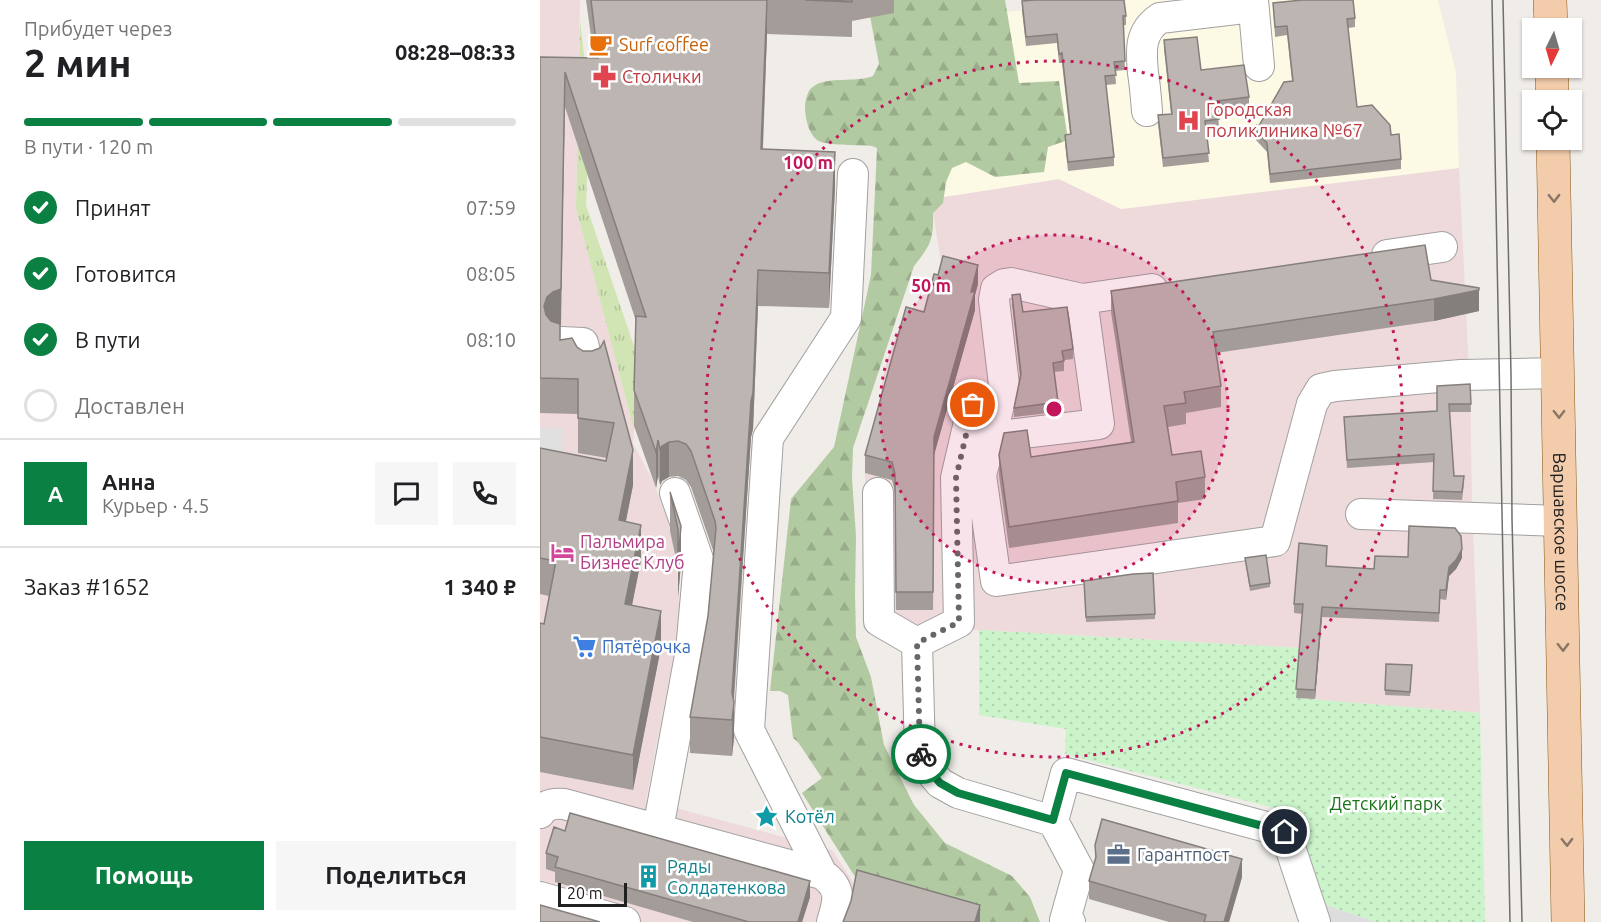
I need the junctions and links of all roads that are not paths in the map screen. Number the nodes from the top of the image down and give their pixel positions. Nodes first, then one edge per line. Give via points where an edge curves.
1 (1550, 0) edge
2 (1253, 4) edge
3 (1551, 18) edge
4 (1259, 66) dead end
5 (1147, 111) dead end
6 (1553, 150) edge
7 (853, 174) dead end
8 (1442, 247) dead end
9 (1360, 259) edge
10 (1175, 285) edge
11 (1082, 299) junction
12 (561, 342) edge
13 (589, 370) edge
14 (1558, 373) junction
15 (973, 405) dead end
16 (991, 437) junction
17 (878, 493) dead end
18 (1361, 514) dead end
19 (1561, 521) junction
20 (699, 562) junction
21 (917, 643) junction
22 (540, 813) edge
23 (1053, 820) junction
24 (658, 829) junction
25 (822, 873) junction
26 (540, 897) edge
27 (625, 922) edge
28 (832, 922) edge
29 (1070, 922) edge
30 (1315, 922) edge
31 (1568, 922) edge

1 - 3 main road
2 - 4 lane
2 - 5 lane via 1160,18 1152,25 1141,51
6 -> 14 main road, Варшавское шоссе
7 - 25 lane via 846,318 768,438 749,730
8 - 9 lane
10 - 11 lane
11 - 16 lane via 1099,424
11 - 16 lane via 1011,284 996,289 1004,385
12 - 13 lane via 583,343
14 - 16 lane via 1461,375 1321,389 1312,404 1275,541 996,581 981,475
14 -> 19 main road, Варшавское шоссе
15 - 21 lane via 956,478 959,622
17 - 21 lane via 879,621
18 - 19 lane
19 -> 31 main road, Варшавское шоссе
20 - 20 lane via 675,480 683,504 712,517
20 - 24 lane via 691,650
21 - 23 lane via 920,752 929,770 940,783 958,793
22 - 24 lane via 554,803 564,804
23 - 29 lane via 1079,870 1065,920
23 - 30 lane via 1066,773 1285,832
24 - 25 lane
25 - 28 lane via 837,888
26 - 27 lane

